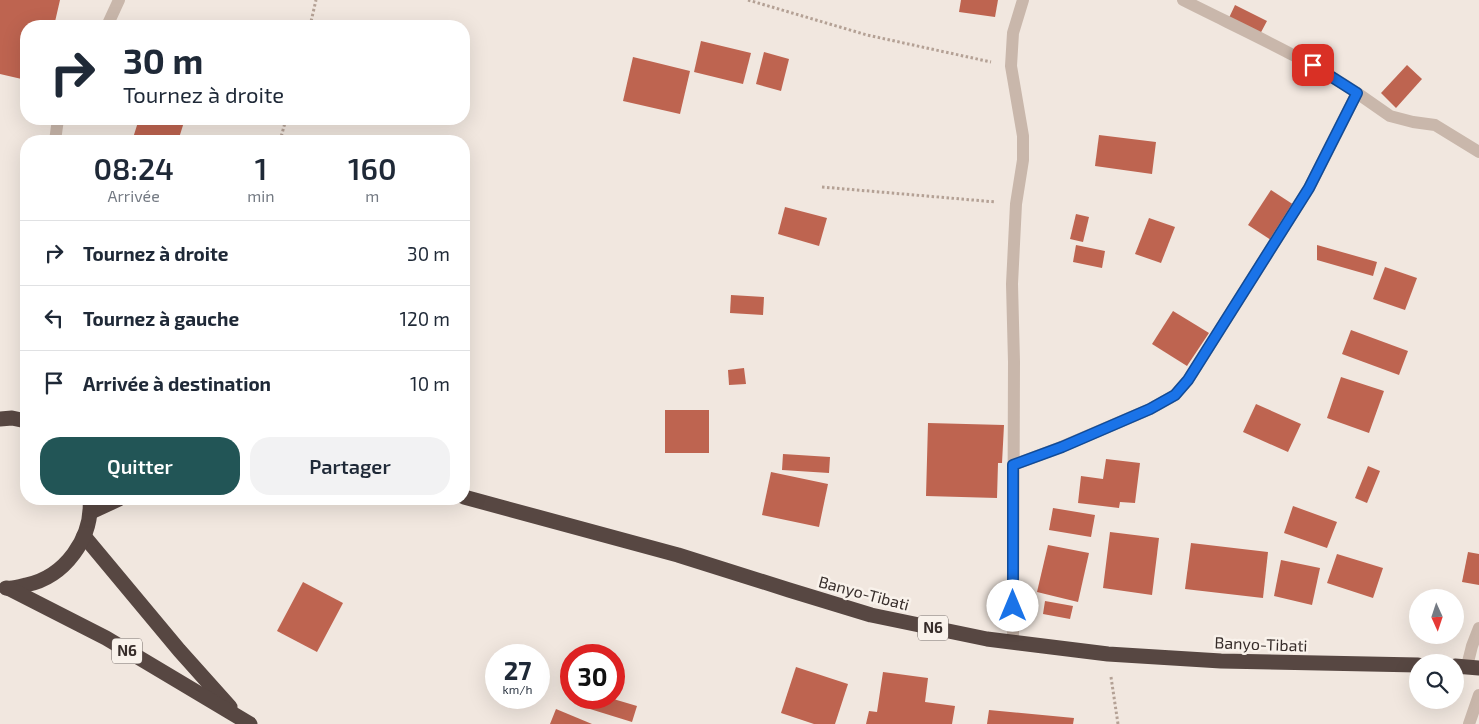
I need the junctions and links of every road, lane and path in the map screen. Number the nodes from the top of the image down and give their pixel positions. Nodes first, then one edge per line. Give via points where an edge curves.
1 (119, 0) edge
2 (316, 0) edge
3 (748, 0) edge
4 (1023, 0) edge
5 (1183, 0) edge
6 (110, 20) edge
7 (311, 20) edge
8 (1011, 66) junction
9 (1357, 93) junction
10 (1479, 152) edge
11 (822, 187) dead end
12 (1016, 204) junction
13 (0, 419) edge
14 (20, 420) edge
15 (1013, 465) junction
16 (470, 498) edge
17 (90, 505) edge
18 (84, 536) junction
19 (5, 588) edge
20 (1479, 628) edge
21 (1013, 643) junction
22 (1108, 654) junction
23 (1409, 665) edge
24 (1467, 667) edge
25 (1479, 694) edge
26 (245, 722) edge
27 (1118, 724) edge
28 (1470, 724) edge

1 - 6 street
2 - 7 path
3 - 8 path via 868,35
4 - 8 street via 1013,32
5 - 9 street via 1299,57
8 - 12 street via 1023,136
9 - 10 street via 1390,116 1435,125
9 - 15 street via 1309,188 1188,380 1175,395 1141,413
11 - 12 path
12 - 15 street via 1012,284
13 - 14 highway
15 - 21 street
16 - 21 highway, Banyo-Tibati / N6 via 678,555 871,615
17 - 18 highway, N6
18 - 19 highway, N6 via 76,552 58,570 36,583
18 - 26 highway via 179,650
19 - 26 highway, N6 via 106,638
20 - 24 street
21 - 22 highway, Banyo-Tibati / N6
22 - 23 highway, Banyo-Tibati / N6 via 1221,661
22 - 27 path
25 - 28 street

